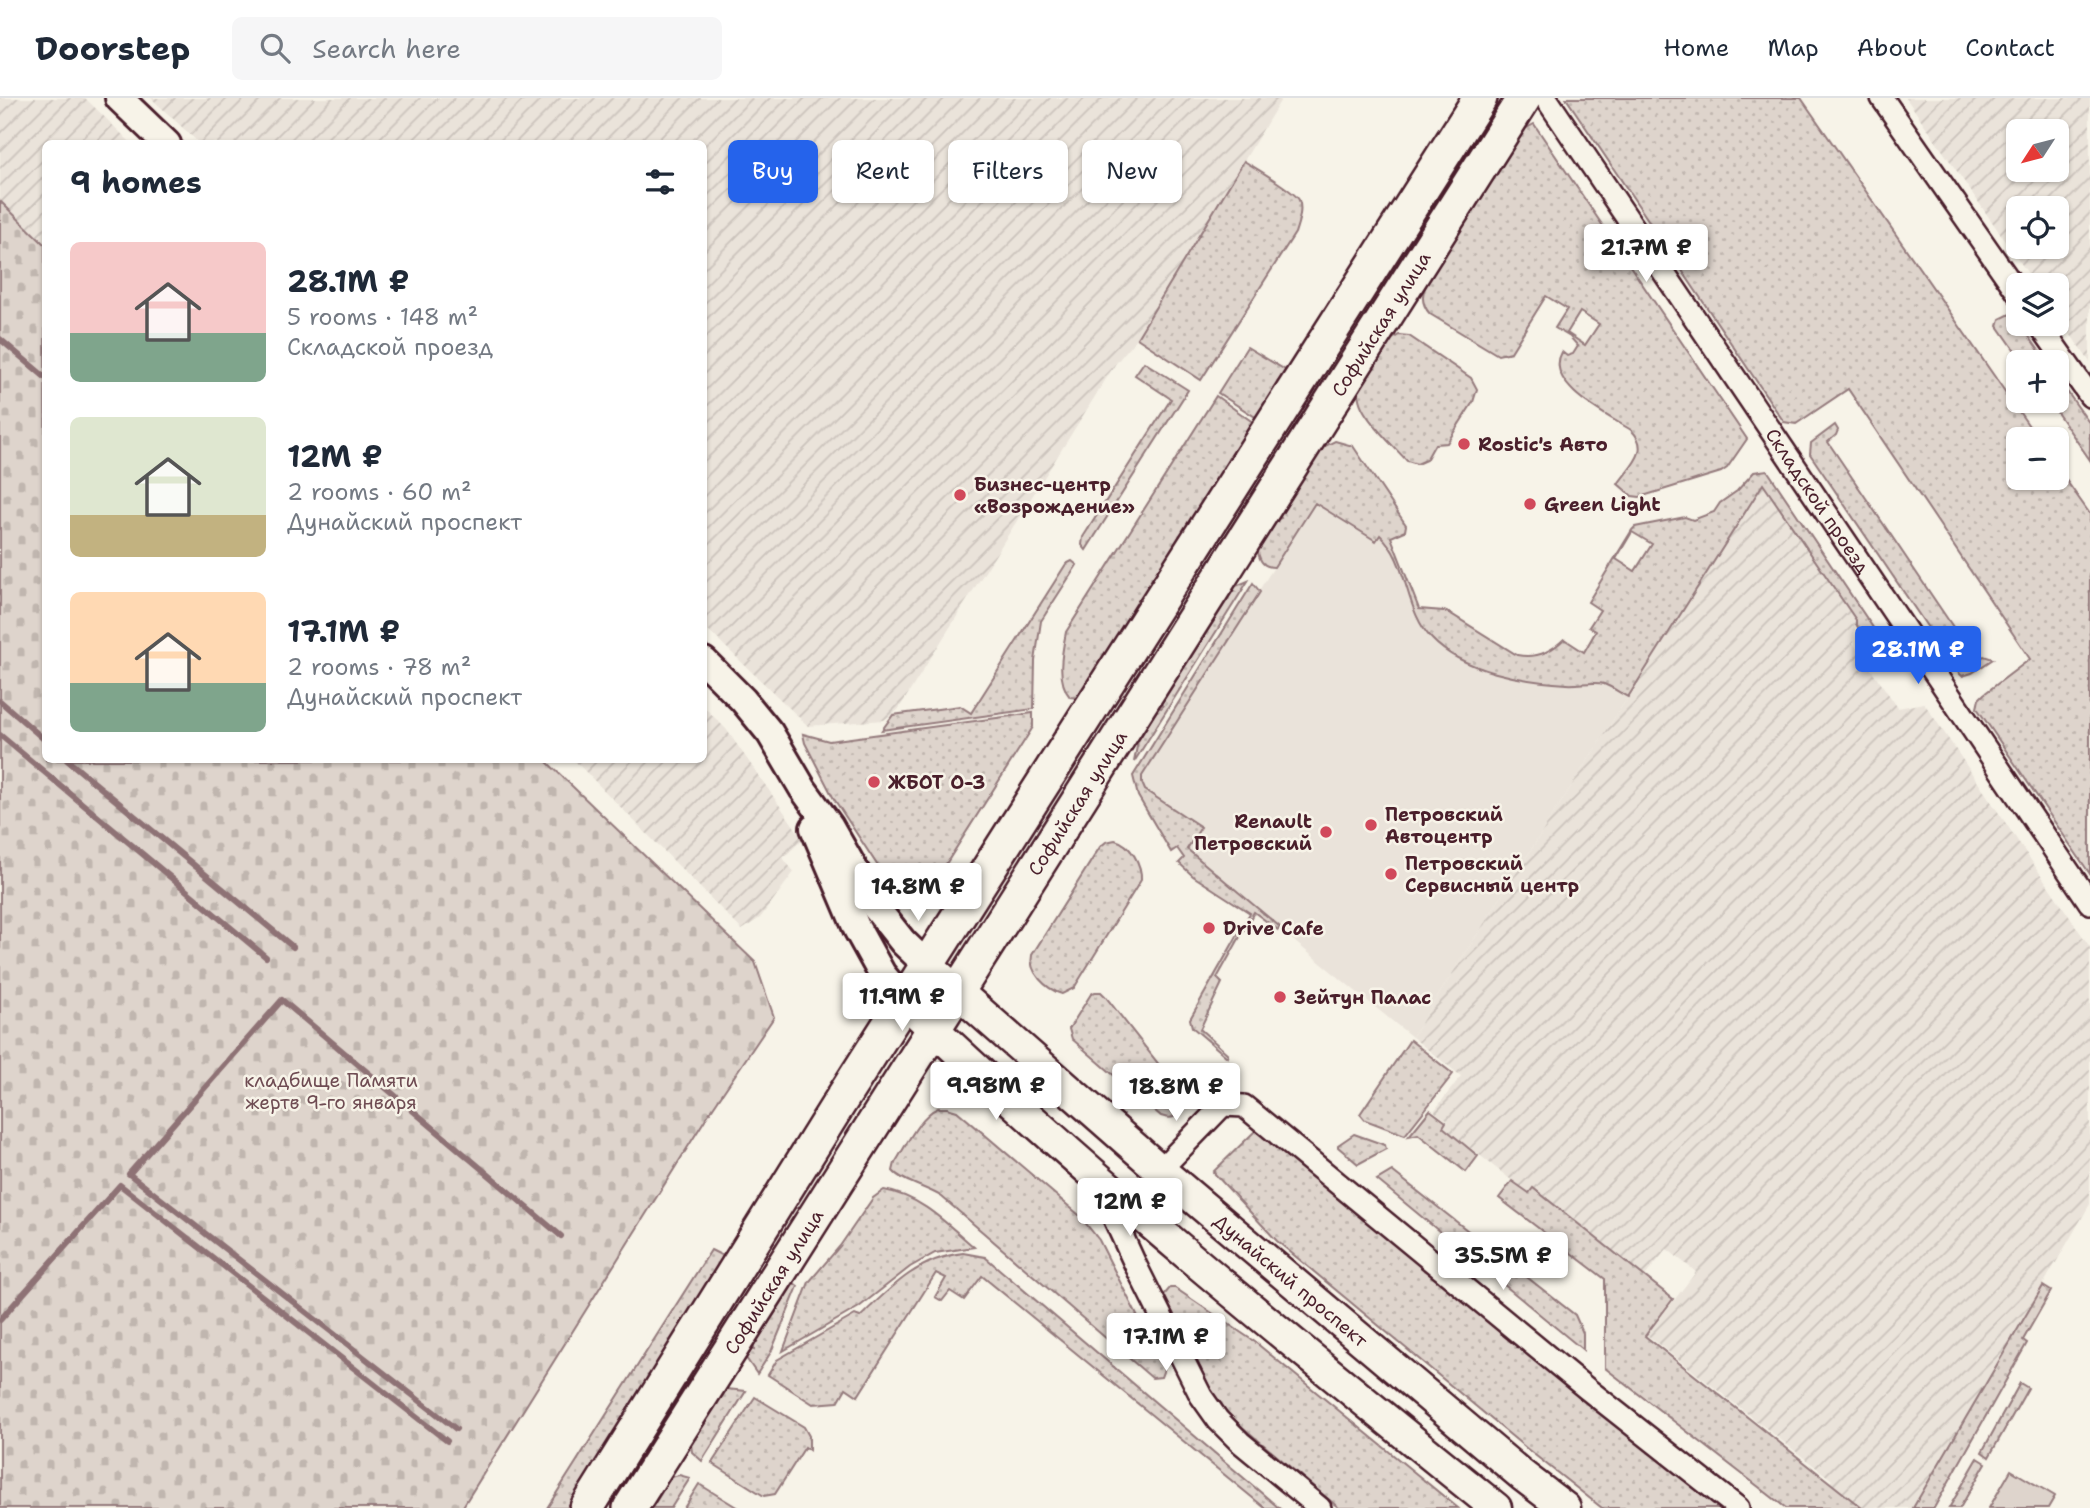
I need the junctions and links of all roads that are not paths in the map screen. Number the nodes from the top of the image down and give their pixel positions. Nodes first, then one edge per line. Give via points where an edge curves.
1 (119, 98) edge
2 (1480, 98) edge
3 (1524, 98) edge
4 (1546, 98) edge
5 (1882, 98) edge
6 (163, 140) edge
7 (2006, 276) edge
8 (2048, 336) edge
9 (2090, 396) edge
10 (707, 664) edge
11 (803, 789) junction
12 (2090, 903) edge
13 (928, 966) junction
14 (957, 990) junction
15 (905, 1002) junction
16 (933, 1029) junction
17 (1160, 1170) junction
18 (1094, 1175) junction
19 (587, 1508) edge
20 (630, 1508) edge
21 (1320, 1508) edge
22 (1496, 1508) edge
23 (1565, 1508) edge
24 (1738, 1508) edge

1 - 6 street
2 - 13 main road, Софийская улица
3 - 14 main road, Софийская улица
4 - 12 street, Складской проезд
5 - 7 street
8 - 9 street
10 - 11 street via 754,712
11 - 13 street via 876,908
11 - 15 street via 851,918 882,974
13 - 14 main road, Дунайский проспект
13 - 15 main road, Софийская улица
14 - 16 main road, Софийская улица
14 - 17 main road, Дунайский проспект
15 - 16 main road
15 - 19 main road, Софийская улица
16 - 18 main road
16 - 20 main road, Софийская улица
17 - 23 main road, Дунайский проспект
17 - 24 street via 1223,1105 1244,1107
18 - 21 street via 1189,1372 1218,1420
18 - 22 main road via 1296,1347

